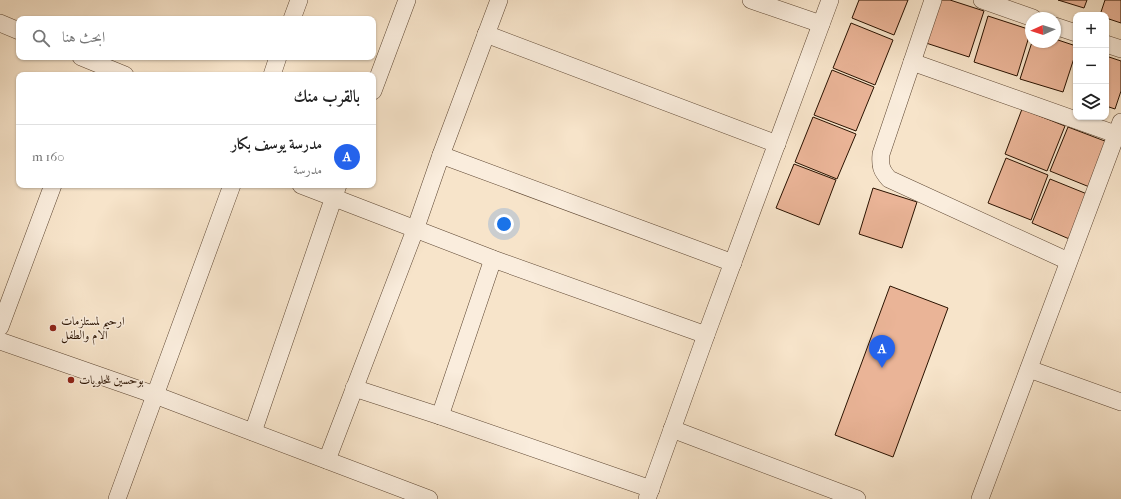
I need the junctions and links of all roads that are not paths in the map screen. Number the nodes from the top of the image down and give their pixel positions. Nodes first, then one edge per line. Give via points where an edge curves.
1 (299, 0) edge
2 (407, 0) edge
3 (499, 0) edge
4 (752, 0) edge
5 (830, 0) edge
6 (933, 0) edge
7 (982, 0) edge
8 (1009, 4) edge
9 (1025, 13) edge
10 (293, 16) edge
11 (0, 23) edge
12 (821, 24) junction
13 (1061, 28) edge
14 (16, 30) edge
15 (1073, 32) edge
16 (486, 34) junction
17 (1109, 45) edge
18 (1121, 49) edge
19 (84, 60) edge
20 (277, 60) edge
21 (912, 62) junction
22 (96, 70) edge
23 (108, 72) edge
24 (273, 72) edge
25 (376, 83) edge
26 (1119, 131) edge
27 (777, 144) junction
28 (441, 155) junction
29 (52, 188) edge
30 (231, 188) edge
31 (318, 188) edge
32 (336, 191) edge
33 (415, 230) junction
34 (493, 258) junction
35 (1068, 261) junction
36 (733, 264) junction
37 (0, 327) edge
38 (706, 335) junction
39 (0, 341) edge
40 (1028, 369) junction
41 (354, 388) junction
42 (155, 395) junction
43 (1121, 402) edge
44 (440, 416) junction
45 (672, 429) junction
46 (253, 432) junction
47 (327, 460) junction
48 (649, 494) edge
49 (117, 499) edge
50 (429, 499) edge
51 (857, 499) edge
52 (980, 499) edge

1 - 10 street
2 - 25 street
3 - 16 street
4 - 12 street
5 - 12 street
6 - 21 street
7 - 8 street
8 - 9 street
11 - 14 street
12 - 27 street
13 - 15 street
16 - 27 street
16 - 28 street
17 - 18 street
19 - 22 street
20 - 24 street
21 - 26 street
21 - 35 street via 881,154 880,165 884,173 889,179
22 - 23 street
26 - 35 street
27 - 36 street
28 - 33 street
28 - 36 street
29 - 37 street
30 - 42 street
31 - 32 street
32 - 33 street
32 - 46 street
33 - 34 street
33 - 41 street
34 - 38 street
34 - 44 street
35 - 40 street
36 - 38 street
38 - 45 street
39 - 42 street
40 - 43 street
40 - 52 street
41 - 44 street
41 - 47 street
42 - 46 street
42 - 49 street
44 - 48 street
45 - 48 street
45 - 51 street
46 - 47 street
47 - 50 street

